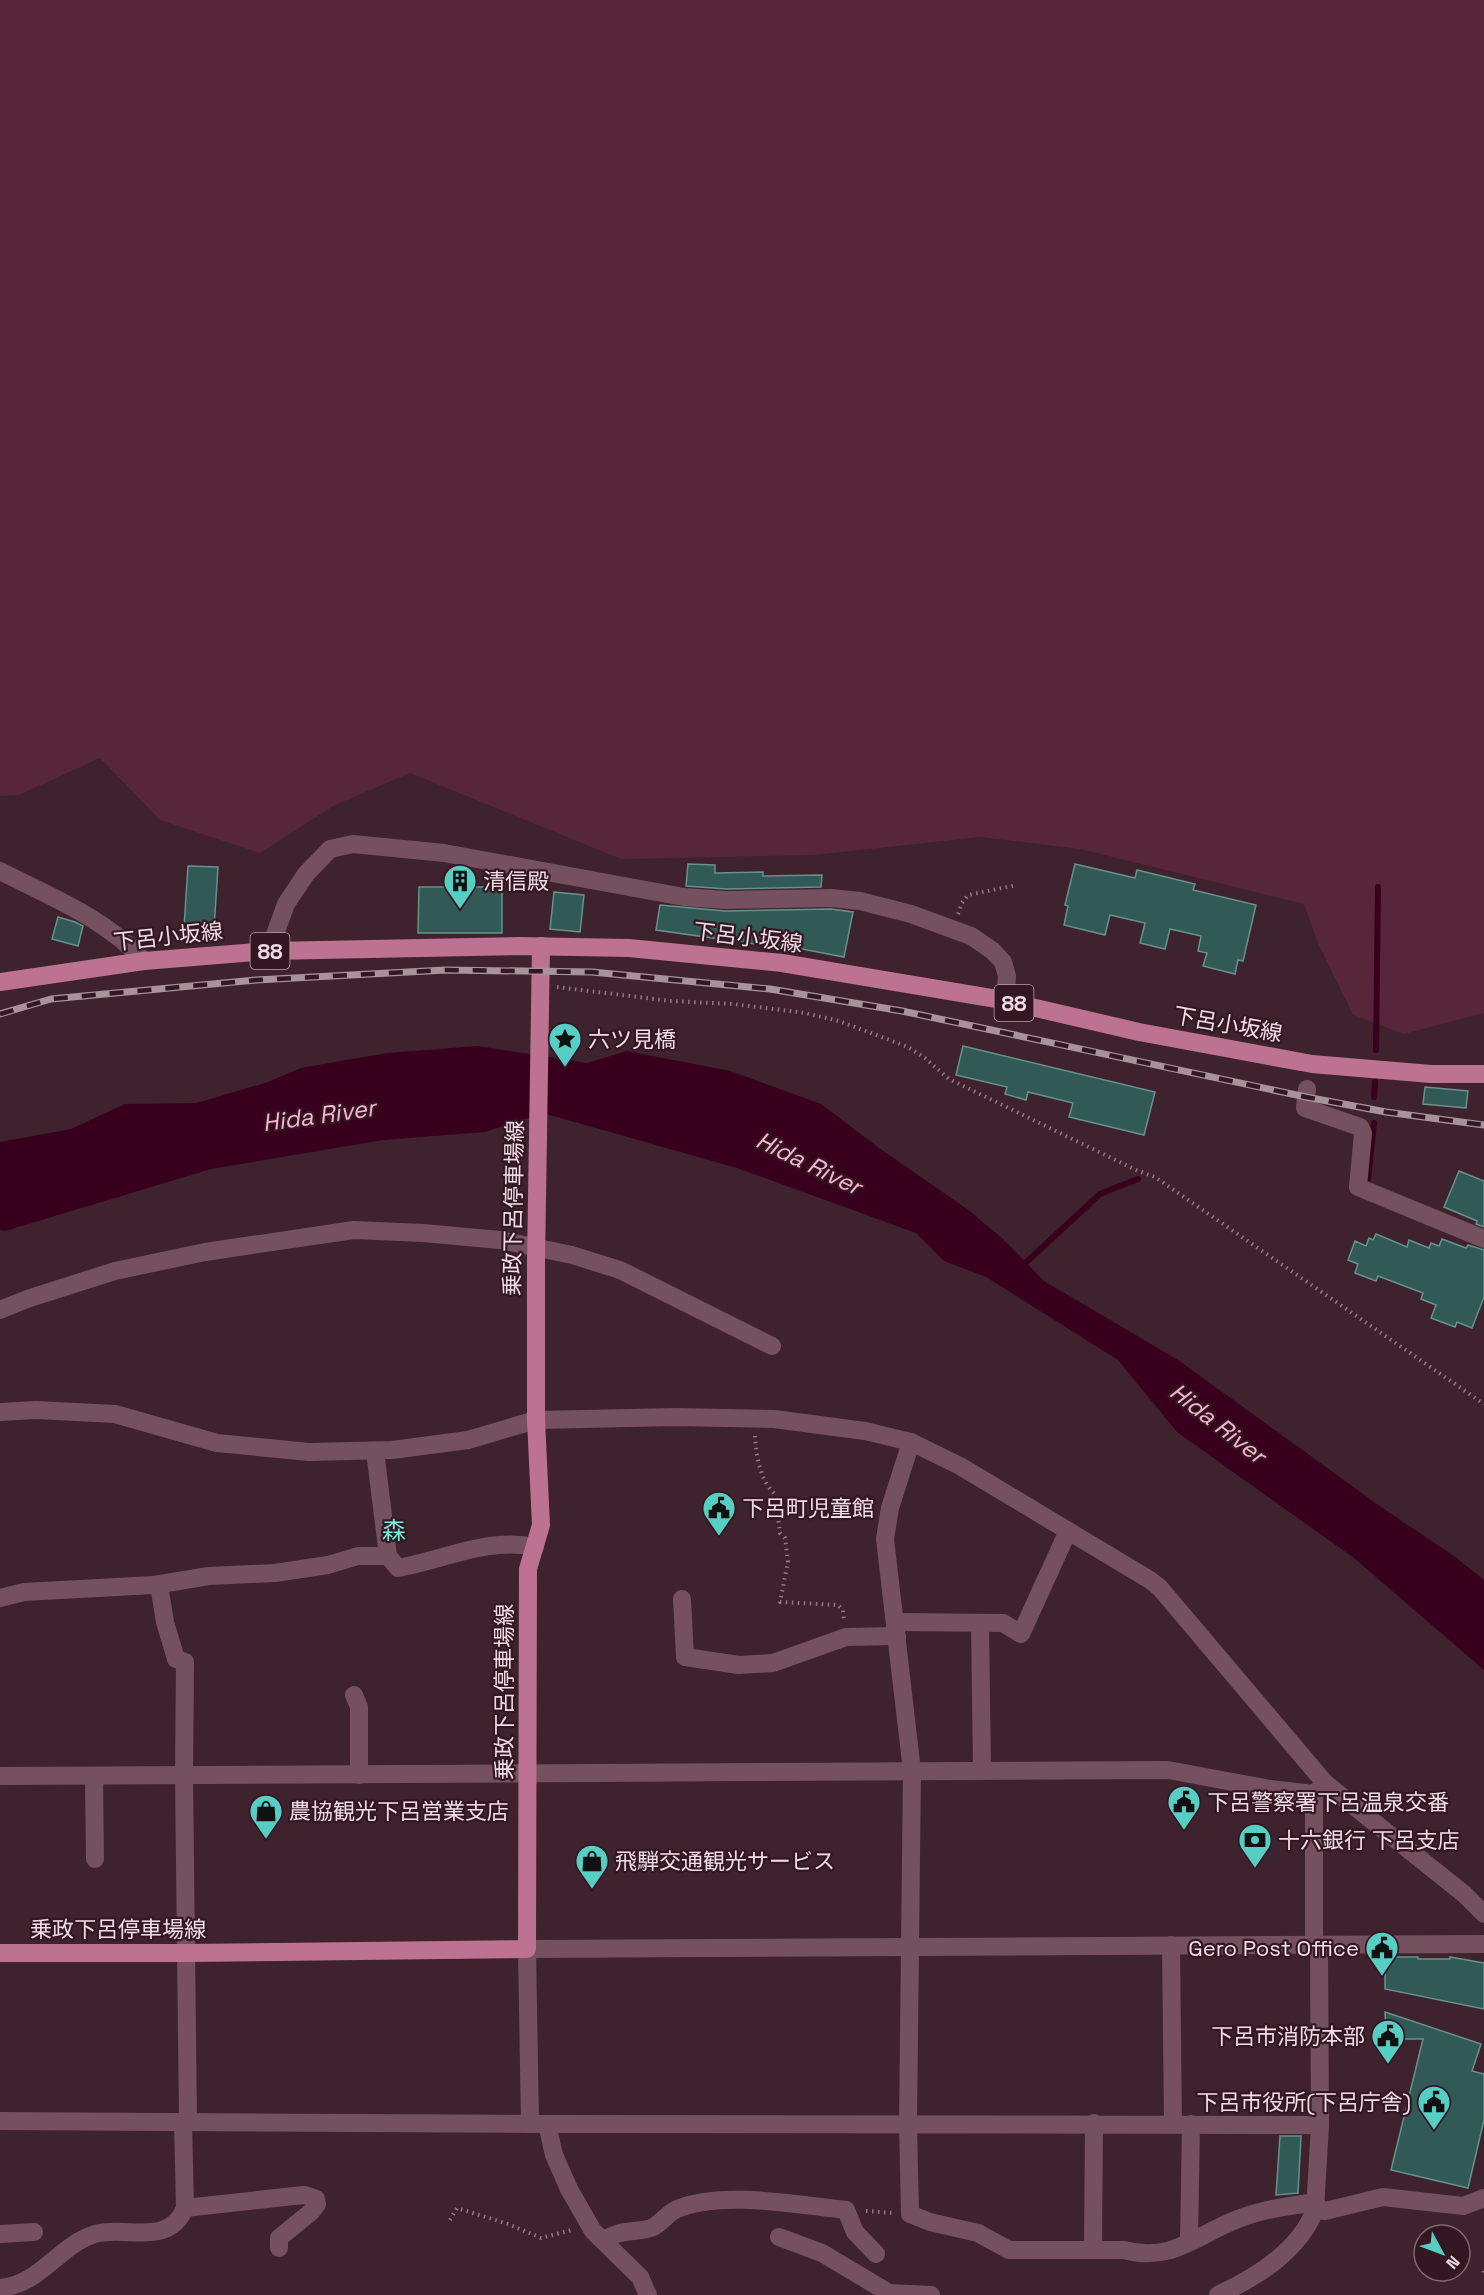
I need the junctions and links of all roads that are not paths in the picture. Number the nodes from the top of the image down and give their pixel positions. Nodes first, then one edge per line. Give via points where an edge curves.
1 (0, 871) edge
2 (541, 946) junction
3 (269, 951) junction
4 (144, 961) junction
5 (0, 982) edge
6 (1005, 1001) junction
7 (1484, 1074) edge
8 (1307, 1089) dead end
9 (1484, 1239) edge
10 (0, 1310) edge
11 (772, 1346) dead end
12 (0, 1412) edge
13 (536, 1420) junction
14 (911, 1442) junction
15 (375, 1451) junction
16 (1068, 1531) junction
17 (535, 1547) junction
18 (388, 1556) junction
19 (159, 1585) junction
20 (0, 1598) edge
21 (682, 1599) dead end
22 (980, 1623) junction
23 (896, 1629) junction
24 (354, 1695) dead end
25 (982, 1770) junction
26 (912, 1771) junction
27 (528, 1774) junction
28 (359, 1775) junction
29 (0, 1776) edge
30 (94, 1776) junction
31 (184, 1777) junction
32 (1320, 1788) junction
33 (94, 1859) dead end
34 (1484, 1914) edge
35 (1317, 1944) junction
36 (1484, 1944) edge
37 (1171, 1946) junction
38 (910, 1947) junction
39 (527, 1949) junction
40 (0, 1953) edge
41 (186, 1953) junction
42 (0, 2121) edge
43 (186, 2121) junction
44 (1094, 2123) junction
45 (538, 2124) junction
46 (908, 2124) junction
47 (1173, 2124) junction
48 (1191, 2124) junction
49 (1320, 2125) junction
50 (1484, 2198) edge
51 (1315, 2206) junction
52 (185, 2208) junction
53 (34, 2232) dead end
54 (0, 2235) edge
55 (779, 2238) dead end
56 (604, 2241) junction
57 (1189, 2241) junction
58 (279, 2248) dead end
59 (1093, 2250) junction
60 (876, 2254) dead end
61 (0, 2288) edge
62 (648, 2295) edge
63 (931, 2295) edge
64 (1218, 2295) edge

1 - 4 street via 77,910
2 - 3 main road, 下呂小坂線 / 88
2 - 6 main road, 下呂小坂線 / 88 via 628,948 782,963
2 - 13 main road, 乗政下呂停車場線
3 - 4 main road, 下呂小坂線 / 88
3 - 6 street via 286,904 306,874 330,849 353,844 444,853 684,897 831,897 860,901 971,936 993,951 1003,962
4 - 5 main road, 下呂小坂線 / 88
6 - 7 main road, 下呂小坂線 / 88 via 1139,1032 1312,1064 1431,1074
8 - 9 street via 1305,1108 1360,1127 1363,1133 1358,1187
10 - 11 street via 115,1271 205,1252 354,1230 423,1233 500,1240 620,1270
12 - 15 street via 115,1414 217,1443 309,1452
13 - 14 street via 774,1419 865,1431
13 - 15 street via 468,1440
13 - 17 main road, 乗政下呂停車場線 via 541,1525
14 - 16 street via 960,1466
14 - 23 street via 890,1508 885,1539
15 - 18 street
16 - 22 street via 1021,1634 1003,1623
16 - 32 street via 1160,1588
17 - 18 street via 478,1547 398,1568
17 - 27 main road, 乗政下呂停車場線 via 528,1569
18 - 19 street via 358,1556 275,1573 209,1576
19 - 20 street via 44,1590
19 - 31 street via 176,1659 185,1662
21 - 23 street via 685,1657 739,1665 773,1663 846,1637
22 - 23 street
22 - 25 street
23 - 26 street
24 - 28 street via 359,1707
25 - 26 street
25 - 32 street via 1168,1770 1270,1789
26 - 27 street
26 - 38 street
27 - 28 street
27 - 39 main road, 乗政下呂停車場線
28 - 31 street
29 - 30 street
30 - 31 street
30 - 33 street
31 - 41 street
32 - 34 street via 1464,1894
32 - 35 street
35 - 36 street
35 - 37 street
35 - 49 street
37 - 38 street
37 - 47 street
38 - 39 street
38 - 46 street
39 - 41 main road, 乗政下呂停車場線
39 - 45 street
40 - 41 main road, 乗政下呂停車場線
41 - 43 street
42 - 43 street
43 - 45 street
43 - 52 street
44 - 46 street
44 - 47 street
44 - 59 street
45 - 46 street
45 - 56 street via 569,2189 593,2231
46 - 59 street via 910,2214 978,2233 1009,2250
47 - 48 street
48 - 49 street
48 - 57 street
49 - 51 street
50 - 51 street via 1463,2206 1383,2197 1325,2211
51 - 57 street via 1260,2211
51 - 64 street via 1311,2220 1284,2256
52 - 58 street via 305,2195 316,2199 311,2212 279,2238
52 - 61 street via 180,2220 154,2234 104,2232 86,2237 33,2278
53 - 54 street
55 - 63 street via 822,2253 889,2293
56 - 60 street via 611,2235 651,2228 674,2210 754,2200 846,2210 855,2232
56 - 62 street via 640,2277
57 - 59 street via 1169,2252

